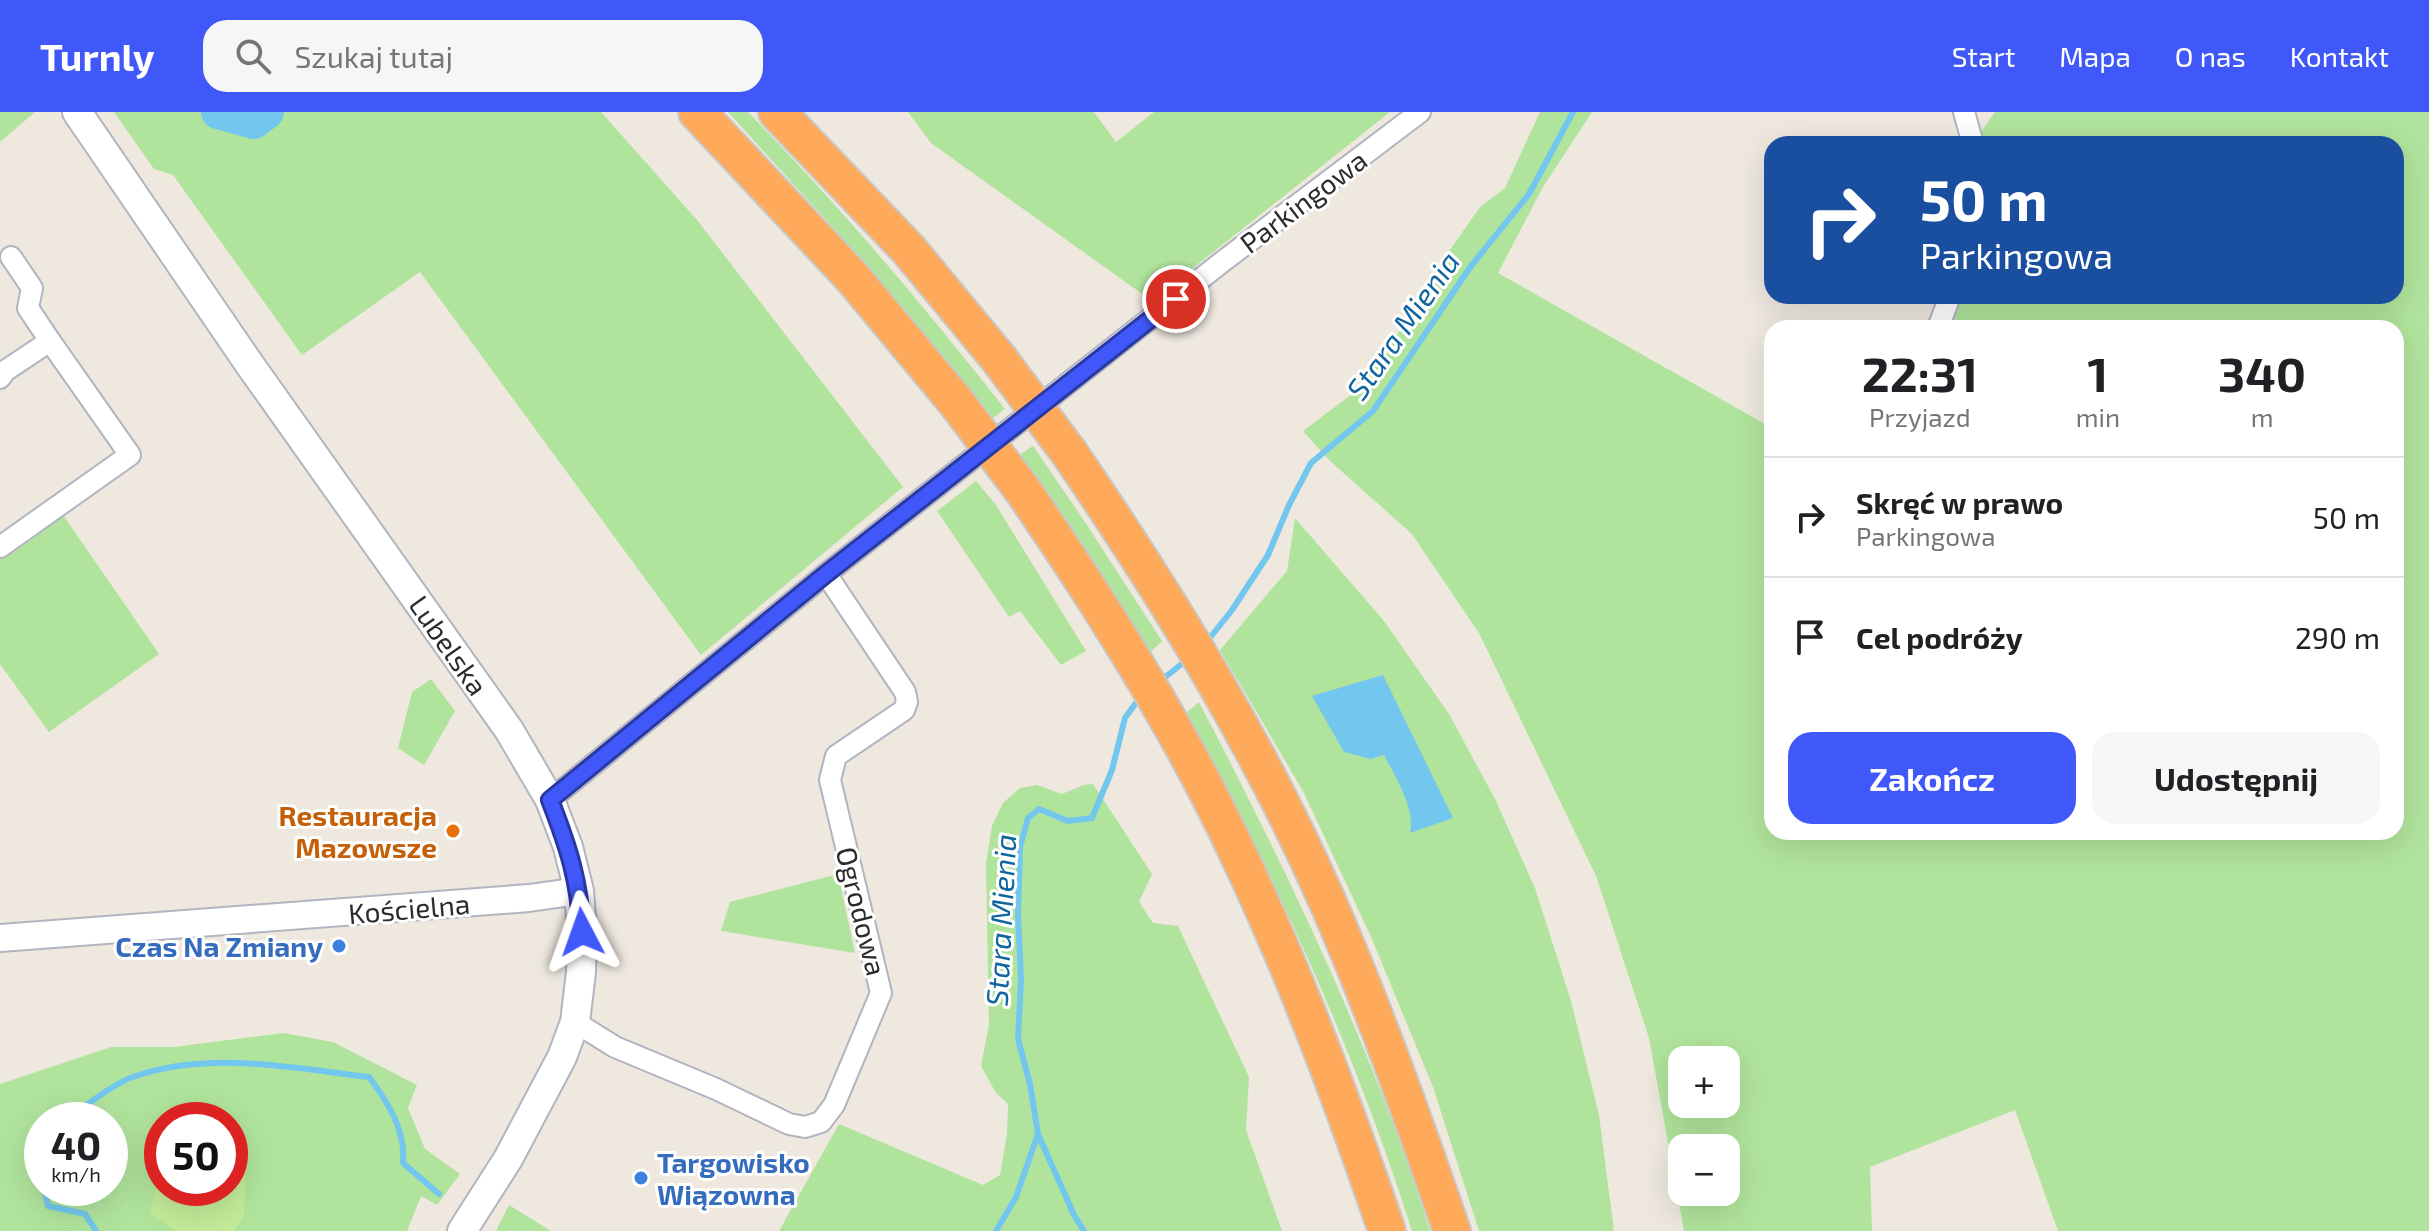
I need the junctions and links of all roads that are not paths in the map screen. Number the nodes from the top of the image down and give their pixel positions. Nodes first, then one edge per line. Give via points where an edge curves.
1 (77, 112) edge
2 (697, 112) edge
3 (777, 112) edge
4 (1420, 112) edge
5 (1964, 112) edge
6 (1971, 136) edge
7 (11, 257) dead end
8 (50, 341) junction
9 (0, 378) edge
10 (0, 547) edge
11 (826, 574) junction
12 (550, 800) junction
13 (579, 891) junction
14 (0, 938) edge
15 (575, 1022) junction
16 (462, 1231) edge
17 (1387, 1231) edge
18 (1452, 1231) edge

1 - 12 main road, Lubelska via 500,718
2 - 17 highway, bridge via 852,277 956,402 1024,492 1110,623 1168,719 1237,852 1308,1012
3 - 18 highway, bridge via 909,250 999,359 1155,582 1229,707 1324,894
4 - 11 street, Parkingowa
5 - 6 street
7 - 8 street via 32,288 28,308
8 - 9 street
8 - 10 street via 130,455
11 - 12 street, Parkingowa
11 - 15 street, Ogrodowa via 907,702 904,710 836,756 830,780 881,993 834,1105 821,1122 789,1124 615,1047
12 - 13 main road, Lubelska
13 - 14 street, Kościelna
13 - 15 main road, Lubelska via 581,972
15 - 16 main road, Lubelska via 508,1159

